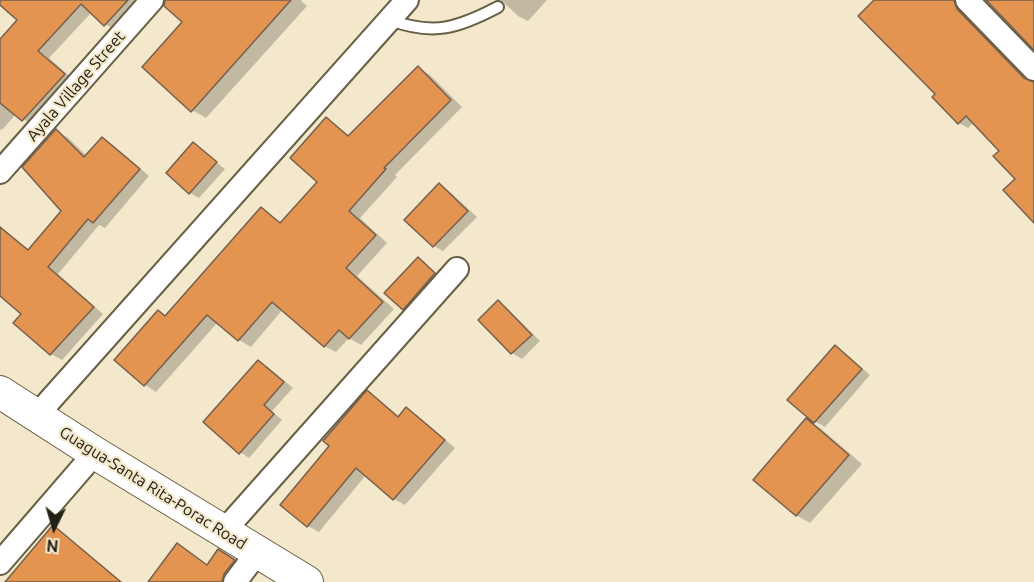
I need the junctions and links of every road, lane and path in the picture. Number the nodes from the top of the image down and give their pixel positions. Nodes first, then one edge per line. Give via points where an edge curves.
1 (152, 0) edge
2 (407, 0) edge
3 (967, 0) edge
4 (498, 8) dead end
5 (390, 20) junction
6 (1034, 69) edge
7 (0, 172) edge
8 (457, 269) dead end
9 (0, 392) edge
10 (36, 416) junction
11 (94, 453) junction
12 (224, 531) junction
13 (258, 553) junction
14 (0, 563) edge
15 (235, 582) edge
16 (307, 582) edge

1 - 7 street, Ayala Village Street
2 - 5 street
3 - 6 street
4 - 5 lane via 433,30 411,28
5 - 10 street
8 - 12 street
9 - 10 main road, Guagua-Santa Rita-Porac Road
10 - 11 main road, Guagua-Santa Rita-Porac Road
11 - 12 main road, Guagua-Santa Rita-Porac Road
11 - 14 street
12 - 13 main road, Guagua-Santa Rita-Porac Road
13 - 15 street
13 - 16 main road, Guagua-Santa Rita-Porac Road

